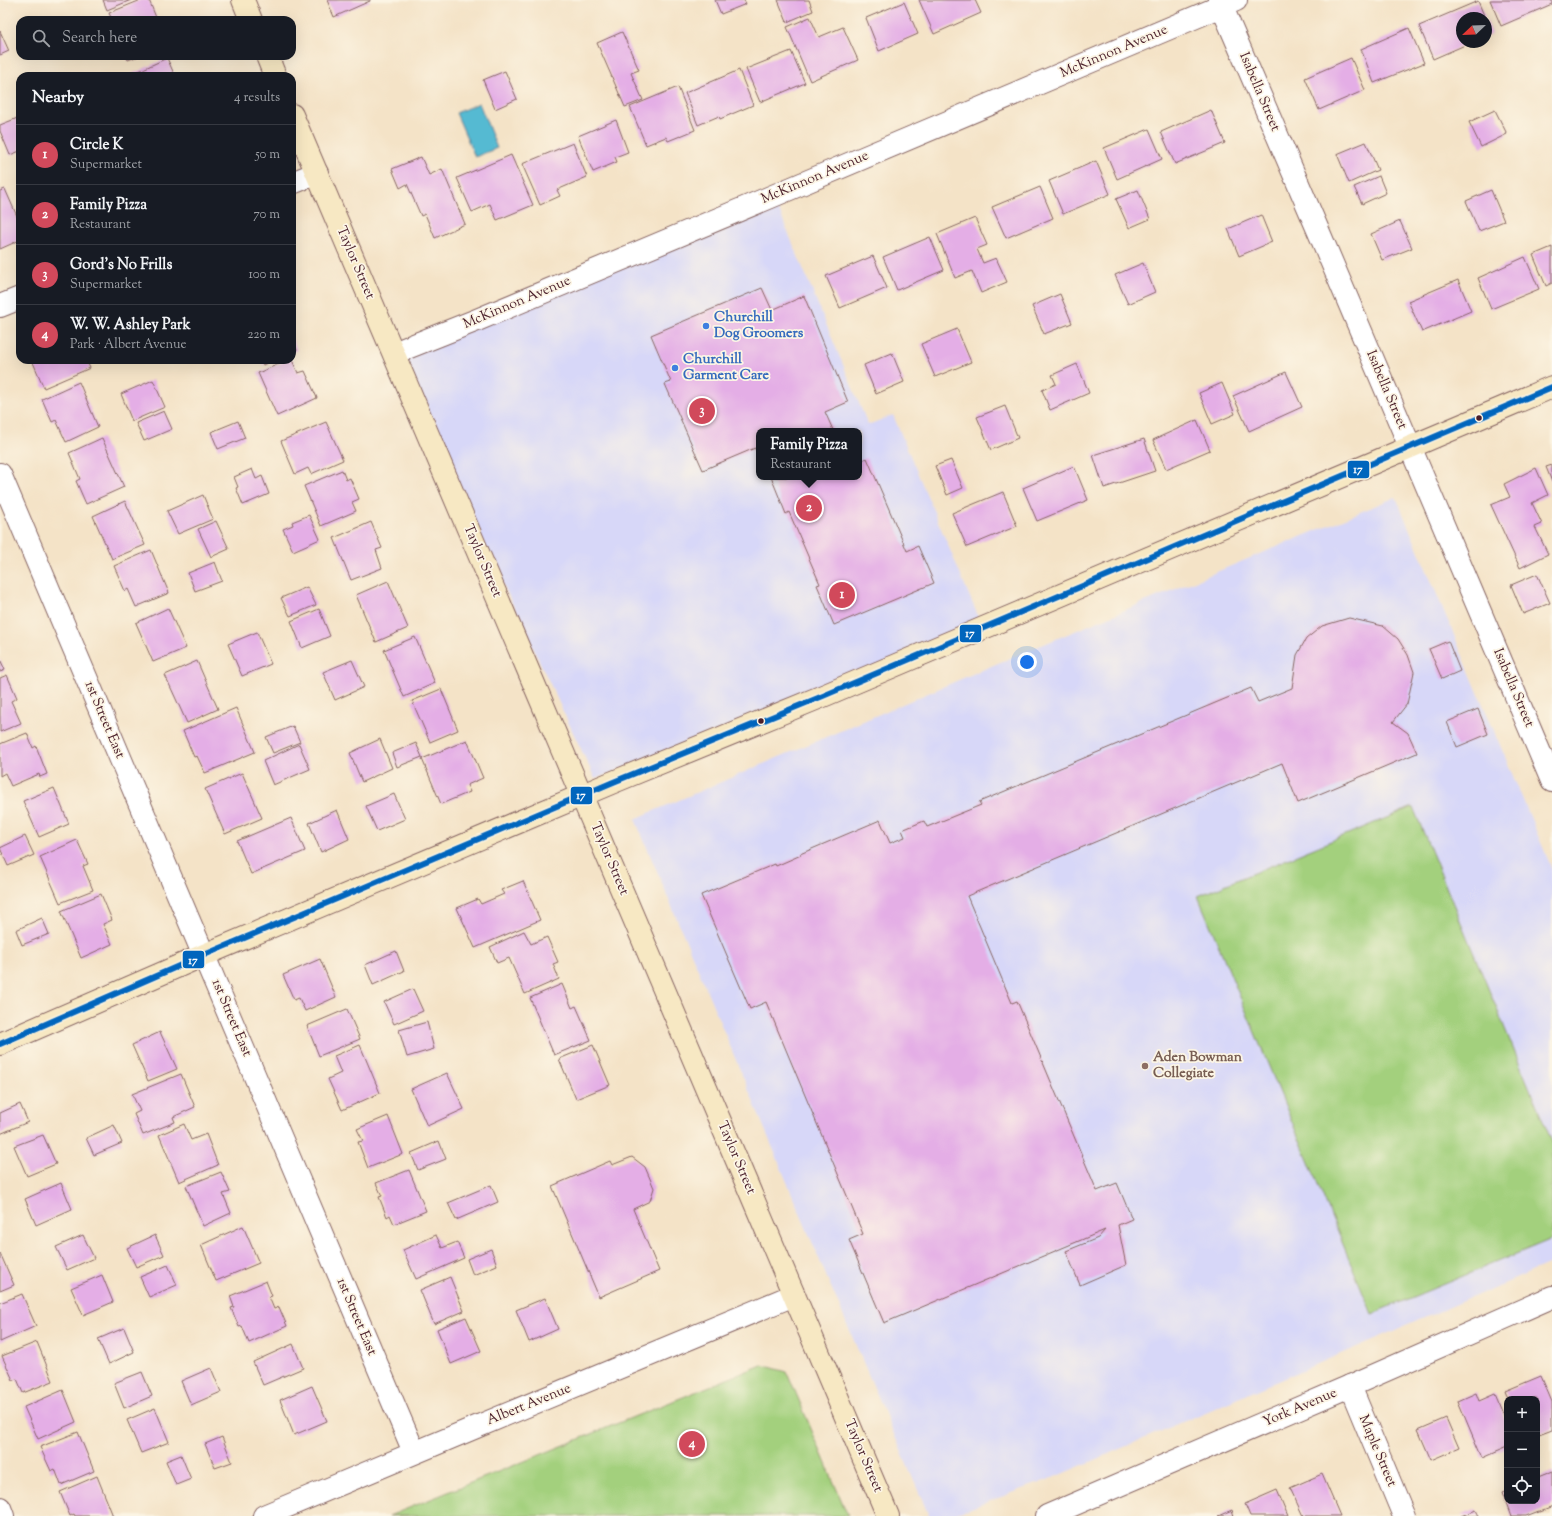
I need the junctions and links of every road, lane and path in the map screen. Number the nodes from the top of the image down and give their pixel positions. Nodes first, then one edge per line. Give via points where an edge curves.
1 (243, 0) edge
2 (1225, 2) edge
3 (250, 16) edge
4 (269, 60) edge
5 (273, 72) edge
6 (296, 124) edge
7 (317, 173) junction
8 (296, 181) edge
9 (16, 300) edge
10 (0, 306) edge
11 (394, 353) junction
12 (1552, 387) edge
13 (1410, 447) junction
14 (0, 474) edge
15 (1552, 781) edge
16 (582, 795) junction
17 (204, 955) junction
18 (0, 1044) edge
19 (794, 1295) junction
20 (1552, 1297) edge
21 (1350, 1386) junction
22 (414, 1452) junction
23 (0, 1508) edge
24 (3, 1516) edge
25 (264, 1516) edge
26 (888, 1516) edge
27 (1047, 1516) edge
28 (1404, 1516) edge

1 - 3 main road
2 - 11 street, McKinnon Avenue
2 - 13 street, Isabella Street
4 - 5 main road
6 - 7 main road, Taylor Street
7 - 8 street
7 - 11 main road, Taylor Street
9 - 10 street
11 - 16 main road, Taylor Street
12 - 13 main road
13 - 15 street, Isabella Street
13 - 16 main road via 823,696
14 - 17 street, 1st Street East
16 - 17 main road
16 - 19 main road, Taylor Street
17 - 18 main road
17 - 22 street, 1st Street East
19 - 22 street, Albert Avenue
19 - 26 main road, Taylor Street
20 - 21 street, York Avenue
21 - 27 street, York Avenue
21 - 28 street, Maple Street
22 - 25 street, Albert Avenue
23 - 24 street

